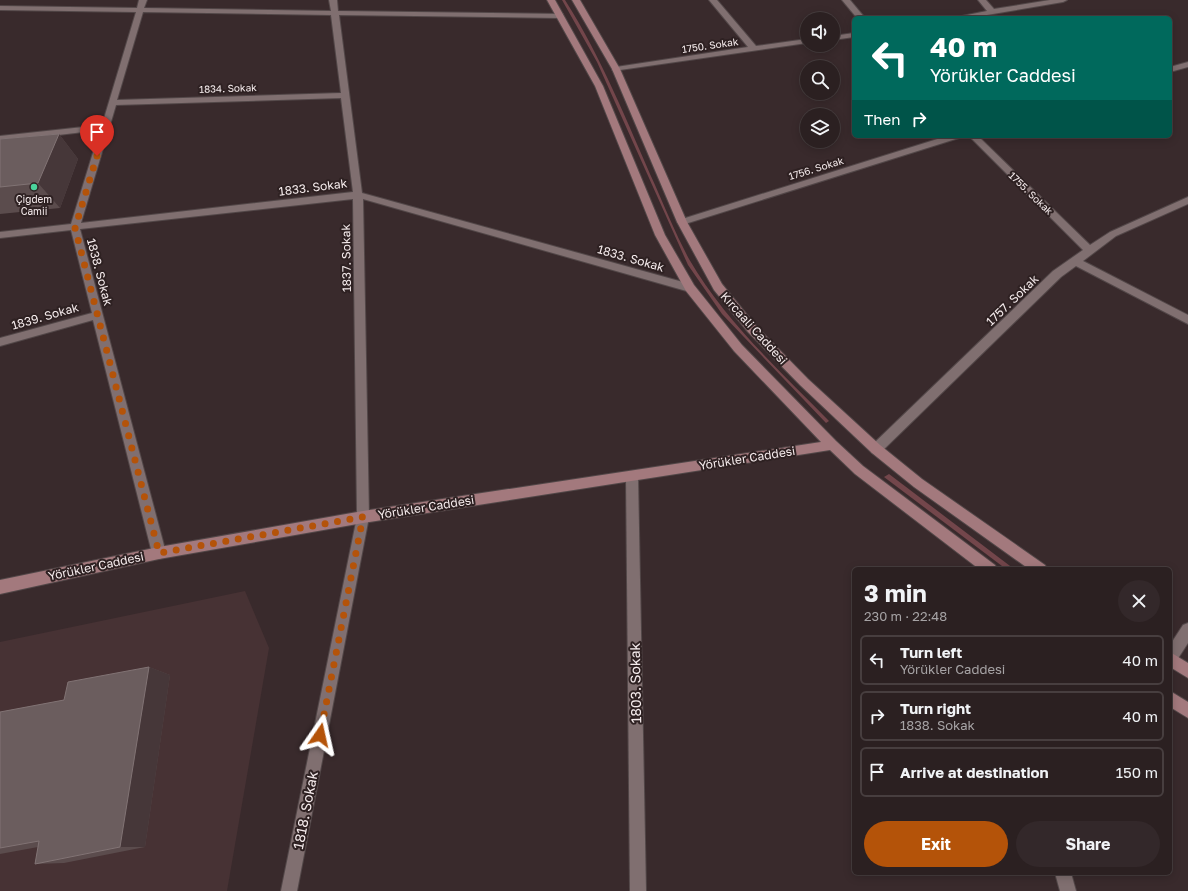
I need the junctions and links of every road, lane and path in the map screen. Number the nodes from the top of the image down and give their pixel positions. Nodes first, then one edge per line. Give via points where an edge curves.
1 (332, 0) edge
2 (551, 0) edge
3 (576, 0) edge
4 (713, 0) edge
5 (846, 0) edge
6 (982, 0) edge
7 (1063, 0) edge
8 (142, 5) edge
9 (0, 8) edge
10 (992, 12) junction
11 (335, 13) junction
12 (560, 16) junction
13 (859, 16) edge
14 (968, 16) edge
15 (852, 35) edge
16 (840, 37) edge
17 (800, 43) edge
18 (754, 49) junction
19 (1188, 64) edge
20 (616, 69) junction
21 (1172, 69) edge
22 (345, 95) junction
23 (113, 103) junction
24 (105, 127) junction
25 (950, 138) edge
26 (975, 138) edge
27 (0, 139) edge
28 (358, 195) junction
29 (1188, 200) edge
30 (682, 222) junction
31 (75, 228) junction
32 (0, 235) edge
33 (1089, 250) junction
34 (1075, 261) junction
35 (690, 288) junction
36 (98, 315) junction
37 (1188, 320) edge
38 (0, 342) edge
39 (832, 445) junction
40 (876, 449) junction
41 (632, 476) junction
42 (363, 517) junction
43 (159, 553) junction
44 (984, 566) edge
45 (1037, 567) edge
46 (0, 587) edge
47 (1188, 630) edge
48 (1172, 655) edge
49 (1172, 660) edge
50 (1188, 672) edge
51 (1172, 699) edge
52 (1188, 711) edge
53 (1064, 875) edge
54 (289, 891) edge
55 (638, 891) edge
56 (1068, 891) edge

1 - 11 street, 1837. Sokak
2 - 12 street, Kırcaali Caddesi
3 - 20 street, Kırcaali Caddesi
4 - 18 street
5 - 13 street
6 - 10 street
7 - 10 street
8 - 9 street
8 - 11 street
8 - 23 street, 1838. Sokak
10 - 14 street
11 - 12 street
11 - 22 street, 1837. Sokak
12 - 35 street, Kırcaali Caddesi via 599,86 660,235
15 - 16 street
17 - 18 street, 1750. Sokak
18 - 20 street, 1750. Sokak
19 - 21 street
20 - 30 street, Kırcaali Caddesi
22 - 23 street, 1834. Sokak
22 - 28 street, 1837. Sokak
23 - 24 street, 1838. Sokak
24 - 27 street
24 - 31 street, 1838. Sokak
25 - 30 street, 1756. Sokak
26 - 33 street, 1755. Sokak
28 - 31 street, 1833. Sokak
28 - 35 street, 1833. Sokak
28 - 42 street, 1837. Sokak
29 - 33 street, 1757. Sokak via 1113,234
30 - 40 street, Kırcaali Caddesi via 718,288 752,329
31 - 32 street, 1833. Sokak
31 - 36 street, 1838. Sokak
33 - 34 street, 1757. Sokak
34 - 37 street
34 - 40 street, 1757. Sokak via 1056,274
35 - 39 street, Kırcaali Caddesi via 738,348
36 - 38 street, 1839. Sokak
36 - 43 street, 1838. Sokak
39 - 41 street, Yörükler Caddesi
39 - 44 street, Kırcaali Caddesi via 860,470
40 - 45 street, Kırcaali Caddesi via 918,483
41 - 42 street, Yörükler Caddesi
41 - 55 street, 1803. Sokak
42 - 43 street, Yörükler Caddesi
42 - 54 street, 1818. Sokak
43 - 46 street, Yörükler Caddesi
47 - 48 street
49 - 50 street
51 - 52 street
53 - 56 street

